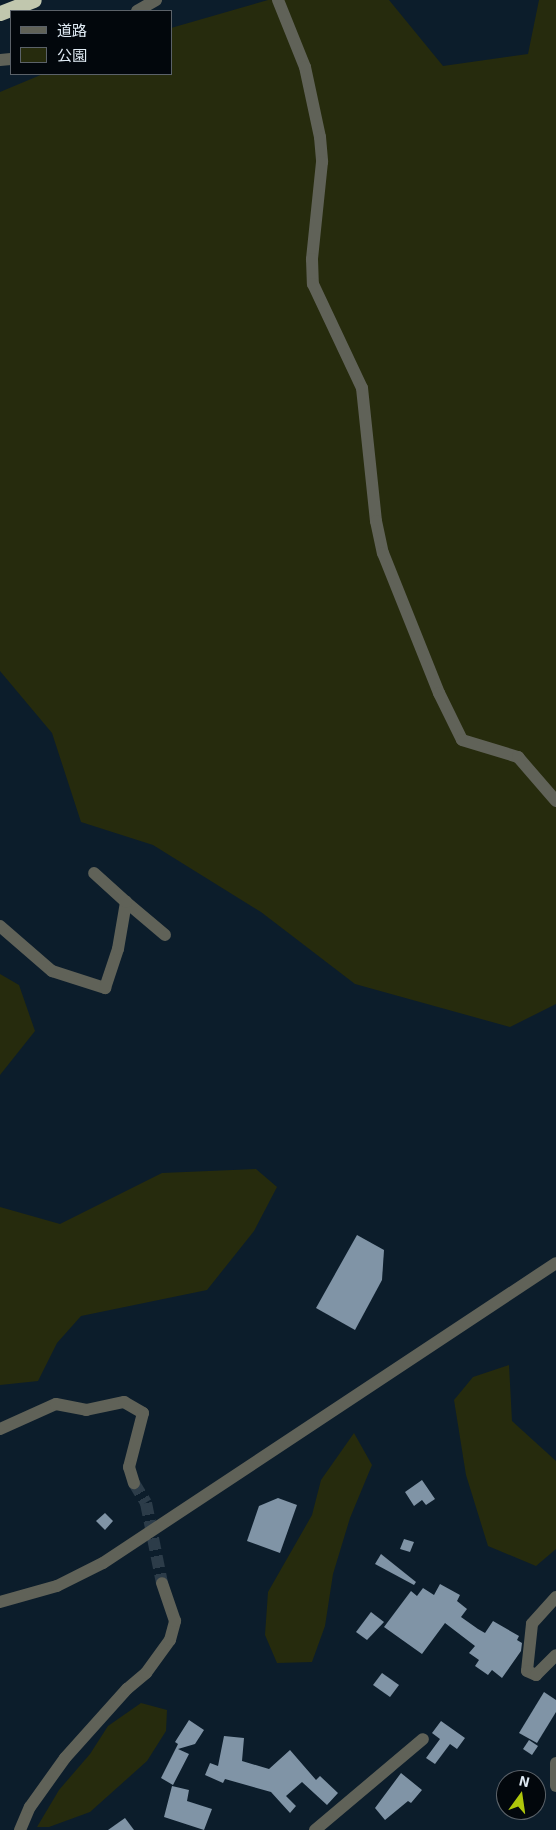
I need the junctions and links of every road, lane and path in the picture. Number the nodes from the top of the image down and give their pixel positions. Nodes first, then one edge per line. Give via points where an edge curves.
1 (34, 0) edge
2 (156, 0) edge
3 (278, 0) edge
4 (139, 10) edge
5 (0, 13) edge
6 (556, 801) edge
7 (94, 873) dead end
8 (126, 902) junction
9 (0, 926) edge
10 (166, 935) dead end
11 (556, 1262) edge
12 (0, 1429) edge
13 (134, 1483) tunnel mouth
14 (162, 1583) tunnel mouth
15 (556, 1597) edge
16 (0, 1602) edge
17 (556, 1655) edge
18 (423, 1739) dead end
19 (556, 1763) edge
20 (556, 1786) edge
21 (20, 1830) edge
22 (316, 1830) edge

1 - 5 highway
2 - 4 street
3 - 6 street via 305,67 320,136 322,162 312,259 313,284 362,388 376,521 383,553 439,693 462,740 518,757
7 - 8 street
8 - 9 street via 118,949 105,988 52,971
8 - 10 street
11 - 16 street via 103,1563 57,1586
12 - 13 street via 56,1404 86,1410 124,1402 143,1413 129,1467
14 - 21 street via 175,1621 170,1640 146,1673 127,1689 65,1758 30,1807
15 - 17 street via 532,1624 528,1671 536,1675
18 - 22 street
19 - 20 street

